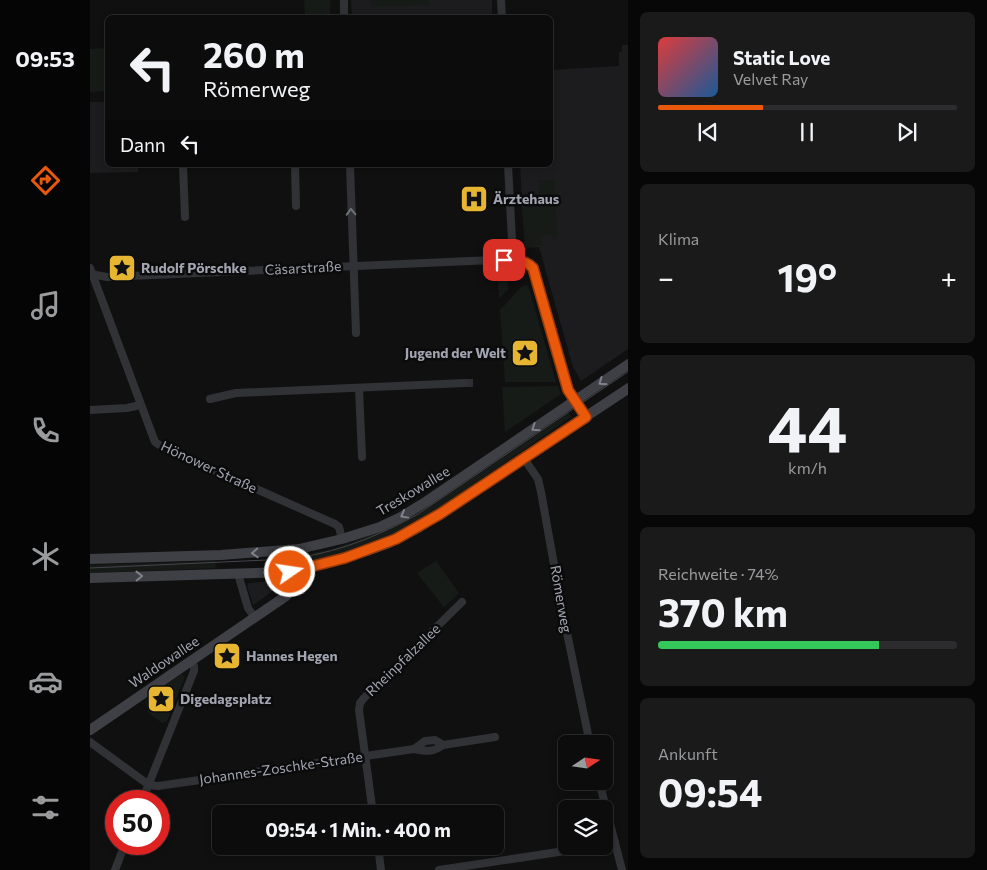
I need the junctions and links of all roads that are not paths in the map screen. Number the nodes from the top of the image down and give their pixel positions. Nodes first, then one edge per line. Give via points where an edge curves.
1 (344, 0) edge
2 (501, 0) edge
3 (344, 15) edge
4 (502, 15) edge
5 (183, 167) edge
6 (295, 167) edge
7 (350, 167) edge
8 (508, 167) edge
9 (296, 206) dead end
10 (185, 217) dead end
11 (513, 259) junction
12 (353, 266) junction
13 (91, 272) edge
14 (356, 333) dead end
15 (628, 364) edge
16 (464, 383) tunnel mouth
17 (359, 388) junction
18 (628, 388) edge
19 (210, 399) dead end
20 (575, 400) junction
21 (140, 404) junction
22 (90, 410) edge
23 (586, 417) junction
24 (523, 457) junction
25 (362, 458) dead end
26 (342, 539) junction
27 (289, 550) junction
28 (90, 559) edge
29 (290, 572) junction
30 (238, 574) junction
31 (90, 578) edge
32 (462, 602) dead end
33 (255, 618) junction
34 (190, 661) junction
35 (90, 730) edge
36 (588, 735) edge
37 (495, 737) dead end
38 (90, 742) edge
39 (365, 756) junction
40 (149, 785) junction
41 (147, 790) edge
42 (601, 790) edge
43 (372, 805) edge
44 (615, 842) joint
45 (558, 852) edge
46 (121, 855) edge
47 (379, 855) edge
48 (115, 870) edge
49 (381, 870) edge
50 (439, 870) edge
51 (622, 870) edge

1 - 3 street
2 - 4 street
5 - 10 street
6 - 9 street
12 -> 7 street
8 - 11 street
11 - 12 street, Cäsarstraße
11 - 20 street via 529,263 533,268 568,390
12 - 13 street, Cäsarstraße via 107,277
12 - 14 street
13 - 21 street, Hönower Straße
15 -> 20 main road, Treskowallee
16 - 17 street
17 - 19 street via 236,393
17 - 25 street
18 - 23 main road
20 - 23 street
20 -> 26 main road, Treskowallee via 401,517
21 - 22 street
21 - 26 street, Hönower Straße via 157,444 335,524
23 - 24 main road
24 - 29 main road via 440,514 396,539 354,555
24 - 36 street, Römerweg via 538,478
26 - 27 main road, Treskowallee
27 -> 28 main road, Treskowallee
27 - 29 main road, Waldowallee
29 - 30 main road
29 - 33 main road, Waldowallee via 291,588 286,596
31 -> 30 main road
30 - 33 street via 248,608
32 - 39 street, Rheinpfalzallee via 360,703
33 - 34 main road, Waldowallee
34 - 35 main road, Waldowallee
34 - 40 street via 194,671
37 - 39 street, Johannes-Zoschke-Straße via 443,745 435,740 425,741 414,749
38 - 40 street
39 - 40 street, Johannes-Zoschke-Straße
39 - 43 street, Rheinpfalzallee
40 - 41 street
42 - 44 street
44 - 51 street
45 - 50 street
46 - 48 street
47 - 49 street

